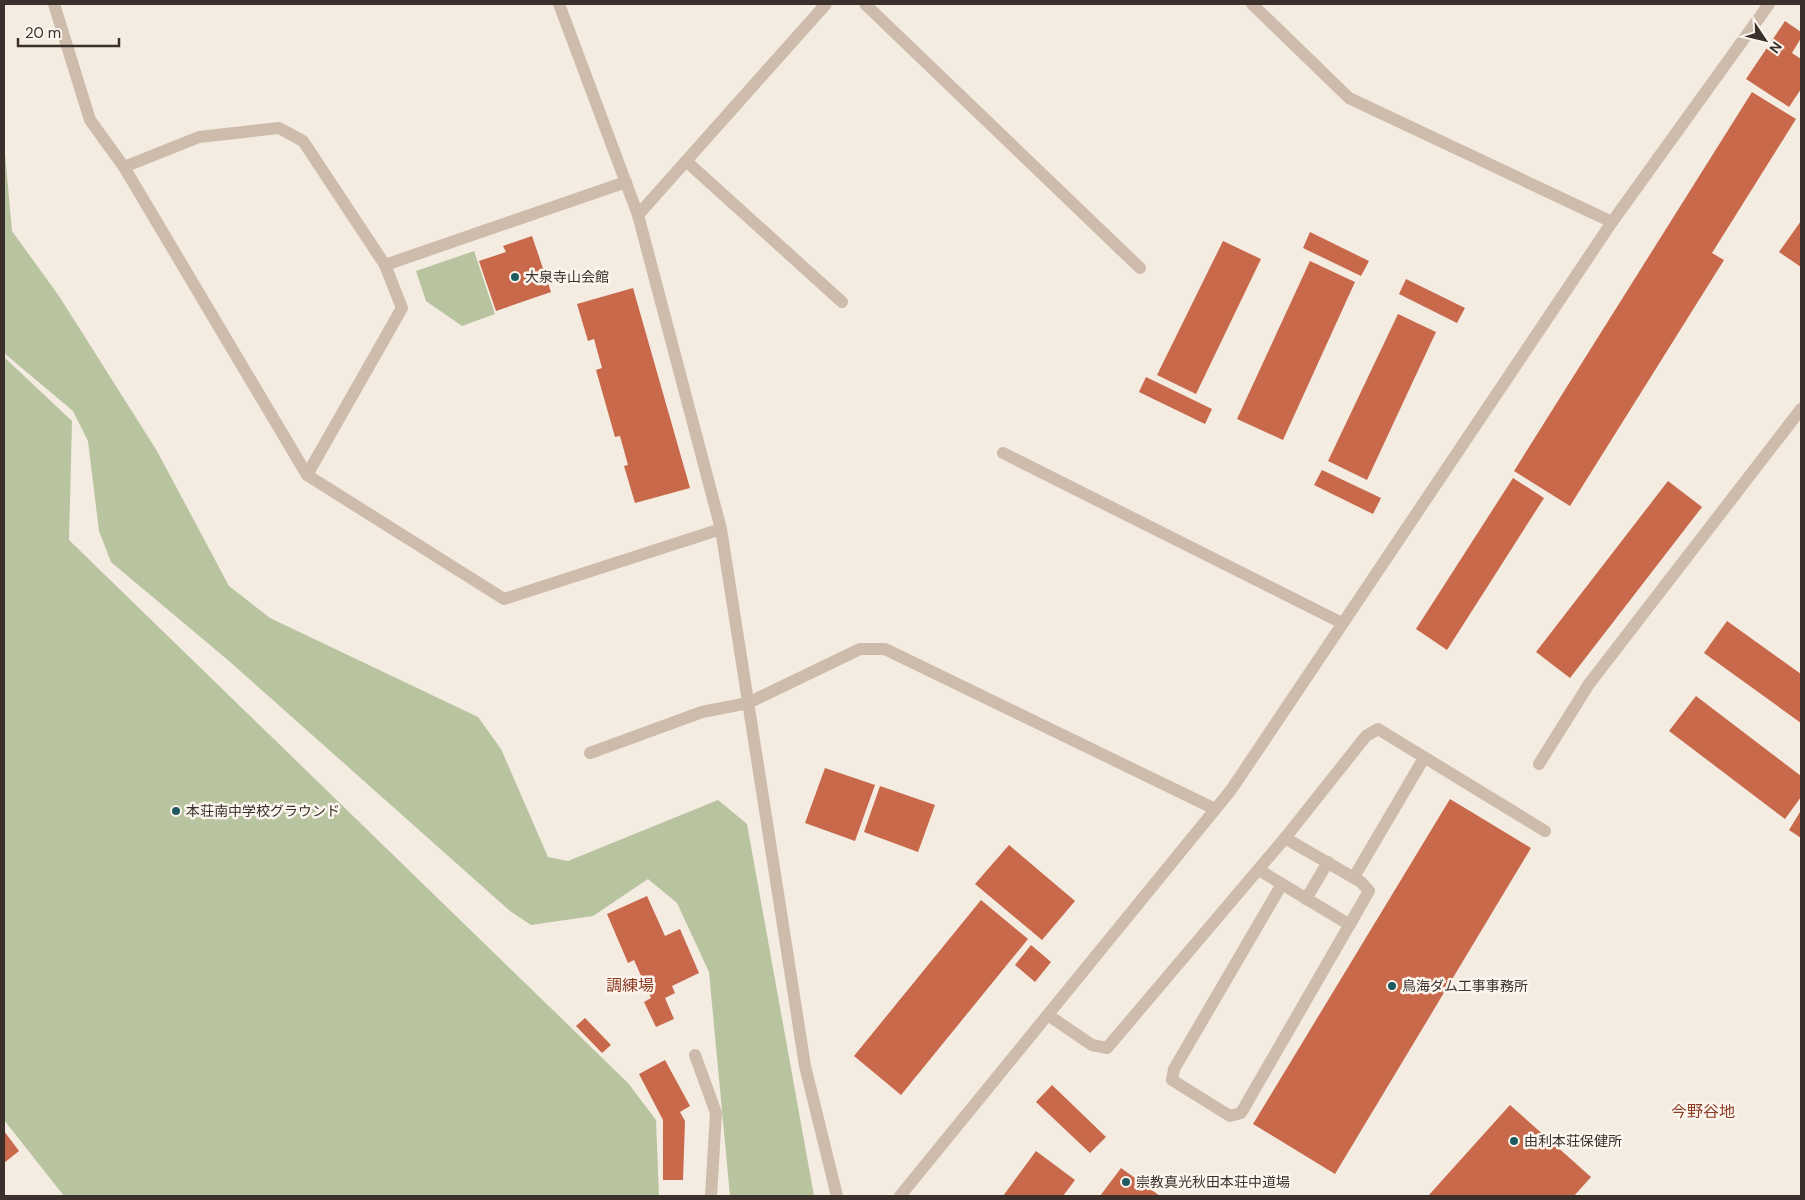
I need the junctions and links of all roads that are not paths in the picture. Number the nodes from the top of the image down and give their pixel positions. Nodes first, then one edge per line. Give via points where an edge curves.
1 (54, 4) edge
2 (559, 4) edge
3 (826, 4) edge
4 (865, 4) edge
5 (1252, 4) edge
6 (1769, 4) edge
7 (686, 161) junction
8 (124, 167) junction
9 (626, 182) junction
10 (638, 215) junction
11 (1612, 222) junction
12 (385, 265) junction
13 (1140, 268) dead end
14 (842, 302) dead end
15 (1801, 409) edge
16 (1003, 453) dead end
17 (307, 475) junction
18 (721, 529) junction
19 (1342, 623) junction
20 (748, 704) junction
21 (590, 753) dead end
22 (1424, 758) junction
23 (1539, 764) dead end
24 (1215, 809) junction
25 (1545, 832) dead end
26 (1285, 838) junction
27 (1328, 862) junction
28 (1259, 870) junction
29 (1354, 877) junction
30 (1282, 884) junction
31 (1306, 899) junction
32 (1350, 925) junction
33 (1048, 1015) junction
34 (695, 1055) dead end
35 (711, 1196) edge
36 (837, 1196) edge
37 (900, 1196) edge

1 - 8 street via 90,120
2 - 9 street
3 - 7 street
4 - 13 street
5 - 11 street via 1349,98
6 - 11 street
7 - 10 street
7 - 14 street
8 - 12 street via 199,137 279,128 302,141
8 - 17 street
9 - 10 street
9 - 12 street
10 - 18 street
11 - 19 street
12 - 17 street via 402,308
15 - 23 street via 1590,684
16 - 19 street
17 - 18 street via 504,599
18 - 20 street
19 - 24 street
20 - 21 street via 702,712
20 - 24 street via 860,649 885,649
20 - 36 street via 805,1066
22 - 25 street
22 - 26 street via 1378,729 1366,736
22 - 29 street
24 - 33 street
26 - 27 street
26 - 28 street
27 - 29 street
27 - 31 street
28 - 30 street
28 - 33 street via 1106,1048 1092,1046
29 - 32 street via 1369,891
30 - 31 street
30 - 32 street via 1174,1068 1172,1080 1230,1116 1241,1113
31 - 32 street
33 - 37 street
34 - 35 street via 716,1112

